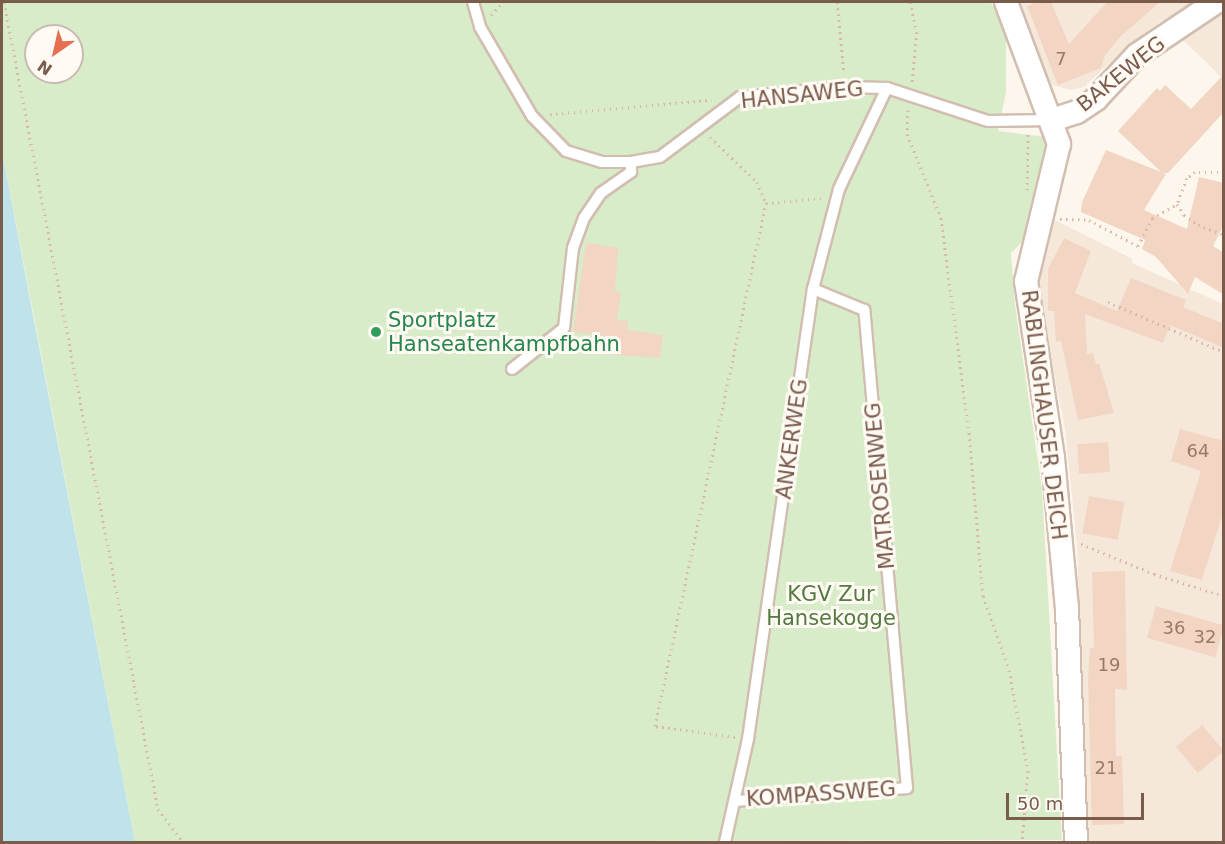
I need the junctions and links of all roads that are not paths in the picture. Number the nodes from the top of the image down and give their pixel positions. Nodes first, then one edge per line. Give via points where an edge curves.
1 (473, 2) edge
2 (1006, 2) edge
3 (1216, 2) edge
4 (887, 88) junction
5 (1052, 120) junction
6 (630, 162) junction
7 (813, 289) junction
8 (512, 369) dead end
9 (907, 788) joint
10 (736, 801) junction
11 (725, 843) edge
12 (1076, 843) edge

1 - 6 lane, HANSAWEG via 480,27 532,116 566,150 602,162
2 - 5 street, RABLINGHAUSER DEICH
3 - 5 street, BAKEWEG via 1137,56 1096,99 1077,112
4 - 5 lane, HANSAWEG via 988,121
4 - 6 lane, HANSAWEG via 844,87 740,97 660,157
4 - 7 lane, ANKERWEG via 839,189
5 - 12 street, RABLINGHAUSER DEICH via 1059,156 1053,214 1026,281 1044,387 1067,608
6 - 8 lane via 630,172 601,193 584,218 573,248 564,328
7 - 9 lane, MATROSENWEG via 864,310
7 - 10 lane, ANKERWEG
9 - 10 lane, KOMPASSWEG
10 - 11 lane, ANKERWEG

